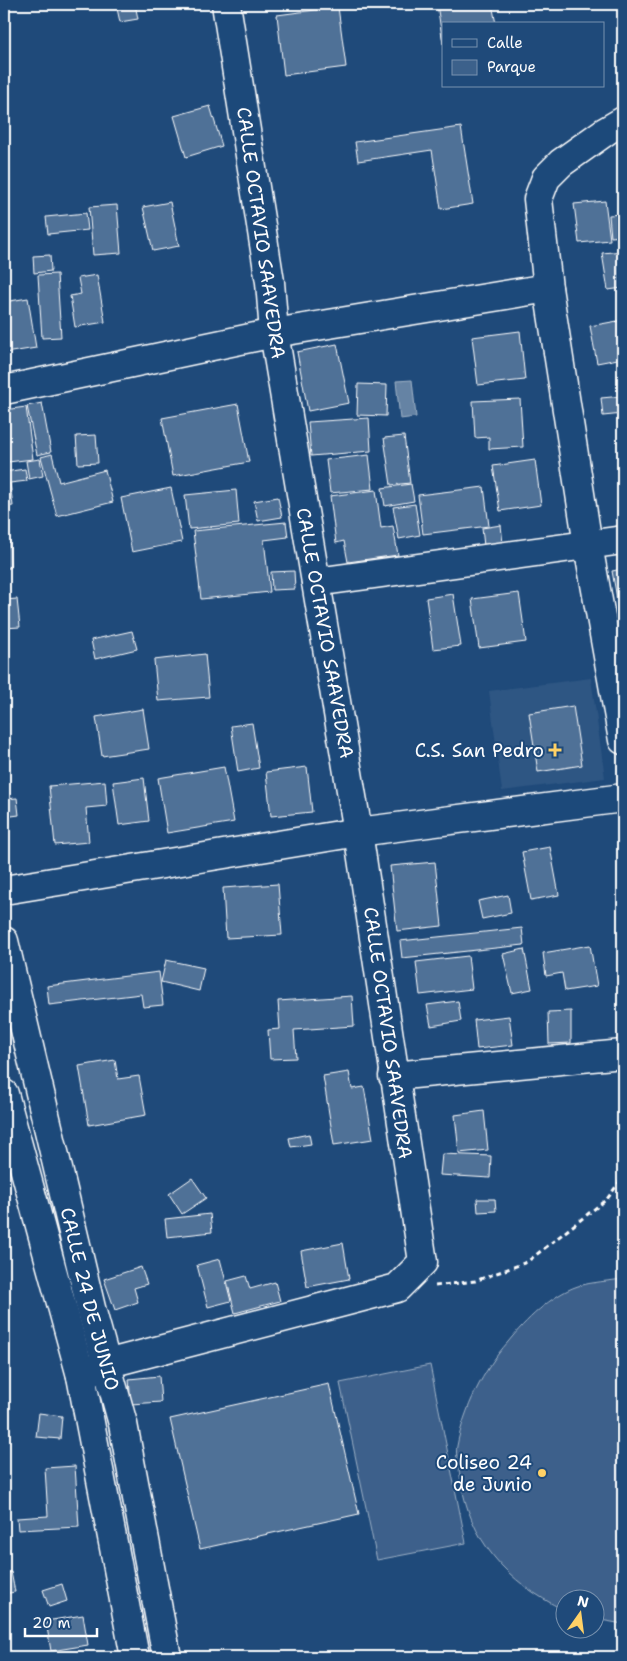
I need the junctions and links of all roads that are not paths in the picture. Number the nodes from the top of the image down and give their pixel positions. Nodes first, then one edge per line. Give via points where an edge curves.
1 (226, 4) edge
2 (623, 121) edge
3 (548, 288) junction
4 (274, 333) junction
5 (4, 390) edge
6 (623, 540) edge
7 (588, 544) junction
8 (316, 582) junction
9 (623, 740) edge
10 (623, 798) edge
11 (358, 832) junction
12 (4, 890) edge
13 (4, 941) edge
14 (623, 1054) edge
15 (393, 1076) junction
16 (4, 1094) edge
17 (106, 1364) junction
18 (81, 1376) junction
19 (135, 1657) edge
20 (167, 1657) edge

1 - 4 street, CALLE OCTAVIO SAAVEDRA via 270,282
2 - 3 street via 561,163 546,178 538,199
3 - 4 street
3 - 7 street
4 - 5 street
4 - 8 street, CALLE OCTAVIO SAAVEDRA
6 - 7 street
7 - 8 street
7 - 9 street
8 - 11 street, CALLE OCTAVIO SAAVEDRA
10 - 11 street
11 - 12 street
11 - 15 street, CALLE OCTAVIO SAAVEDRA
13 - 17 street, CALLE 24 DE JUNIO
14 - 15 street
15 - 17 street, CALLE OCTAVIO SAAVEDRA via 423,1262 397,1288
16 - 18 street, CALLE 24 DE JUNIO
17 - 18 street
17 - 20 street, CALLE 24 DE JUNIO via 123,1424
18 - 19 street, CALLE 24 DE JUNIO

